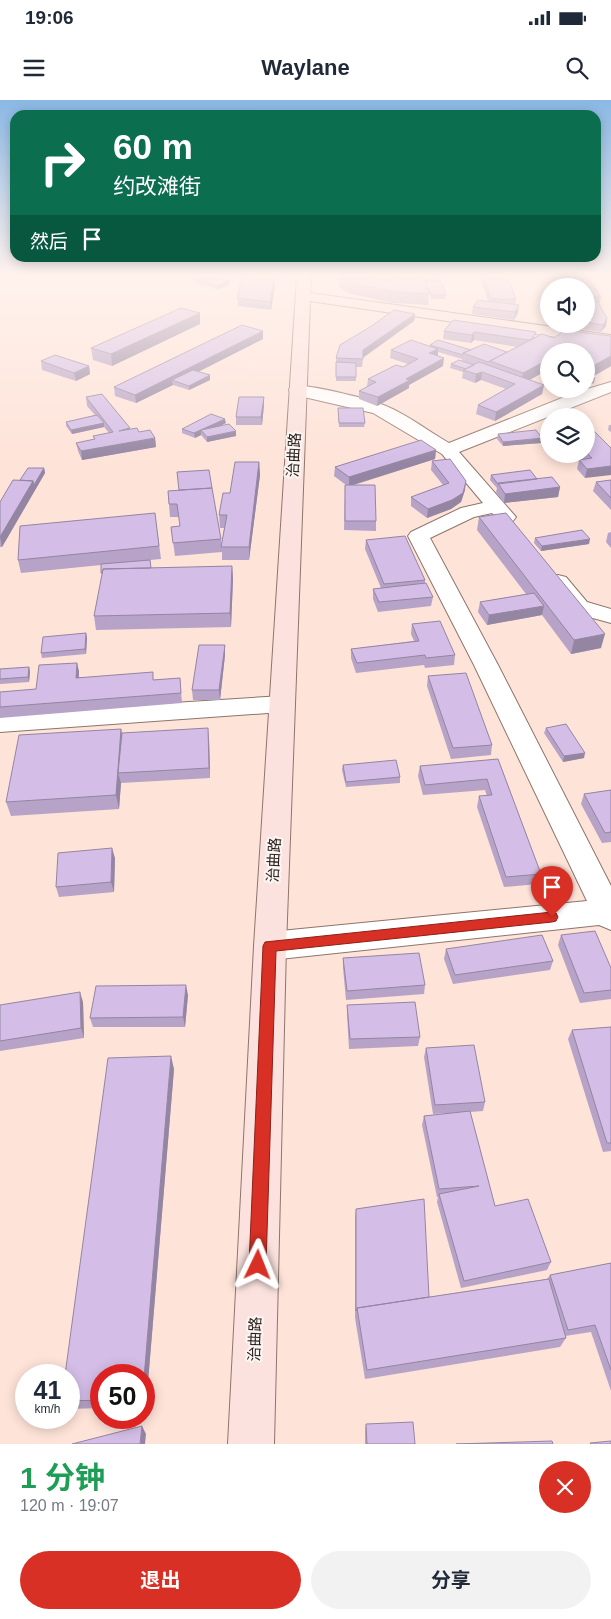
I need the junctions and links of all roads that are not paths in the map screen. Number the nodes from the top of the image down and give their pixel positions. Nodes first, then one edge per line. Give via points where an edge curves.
1 (300, 339) edge
2 (611, 387) edge
3 (298, 390) junction
4 (448, 450) junction
5 (497, 506) junction
6 (520, 535) edge
7 (550, 571) edge
8 (611, 616) edge
9 (282, 704) junction
10 (0, 723) edge
11 (610, 913) edge
12 (270, 946) junction
13 (251, 1444) edge

1 - 3 main road, 治曲路
2 - 4 street
3 - 4 street via 379,409
3 - 9 main road, 治曲路
4 - 5 street
5 - 6 street
5 - 11 street via 468,512 418,536
7 - 8 street via 579,607
9 - 10 street
9 - 12 main road, 治曲路
11 - 12 street
12 - 13 main road, 治曲路

